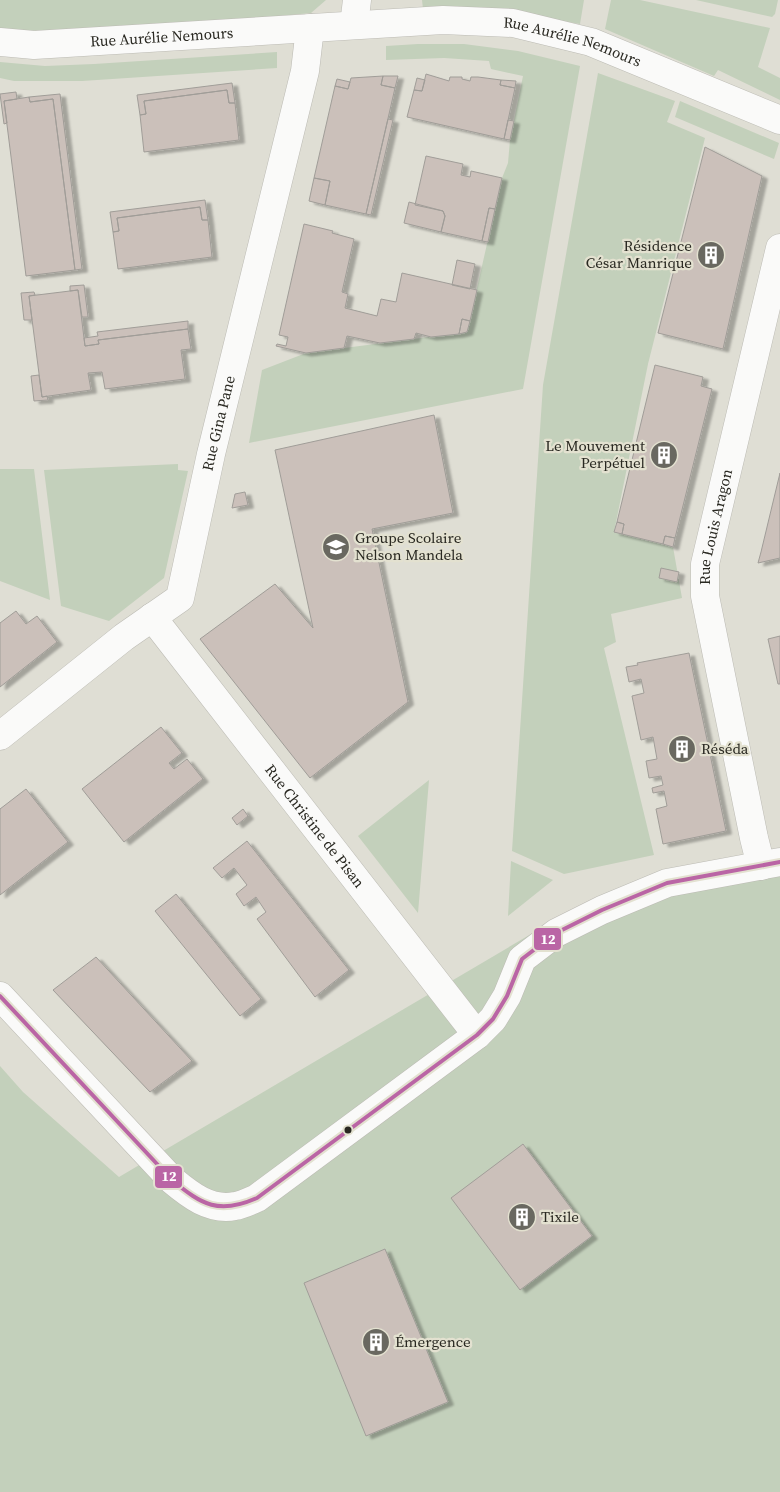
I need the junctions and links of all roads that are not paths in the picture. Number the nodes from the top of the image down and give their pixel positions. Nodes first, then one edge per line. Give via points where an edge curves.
1 (356, 12) edge
2 (310, 28) junction
3 (0, 42) edge
4 (780, 120) edge
5 (780, 248) edge
6 (152, 617) junction
7 (0, 736) edge
8 (770, 864) edge
9 (0, 996) edge
10 (477, 1035) junction

1 - 2 street, Rue Aurélie Nemours
1 - 4 street, Rue Aurélie Nemours via 513,23 591,42
2 - 3 street, Rue Aurélie Nemours via 34,46
2 - 6 street, Rue Gina Pane via 305,71 211,454 180,598
5 - 8 street, Rue Louis Aragon via 705,564 705,596 754,838
6 - 7 street, Rue Gina Pane
6 - 10 street, Rue Christine de Pisan
8 - 10 street via 667,884 556,933 522,959 507,996 493,1019
9 - 10 street via 172,1180 194,1198 216,1206 235,1207 257,1198

